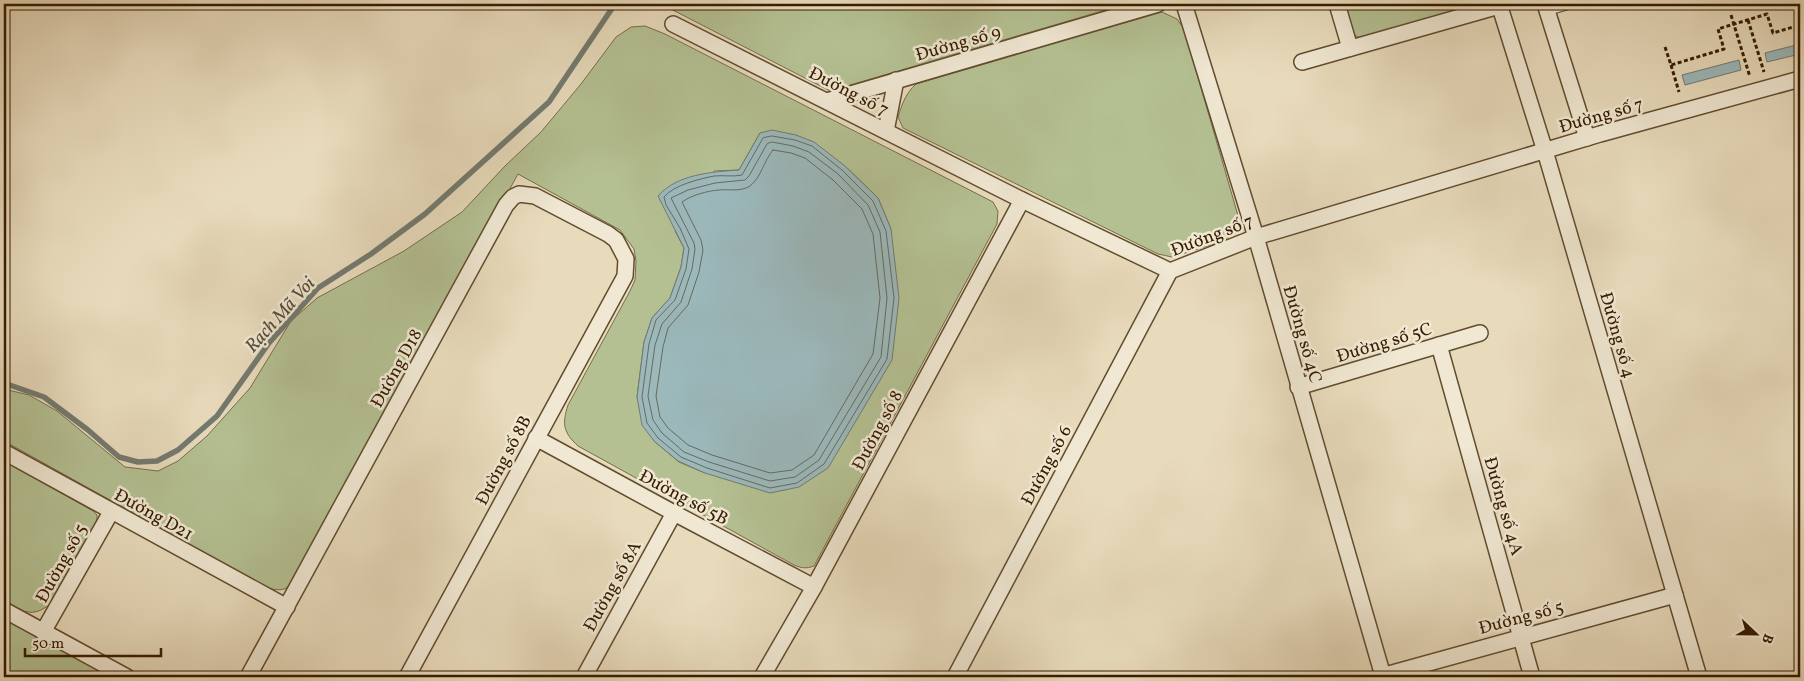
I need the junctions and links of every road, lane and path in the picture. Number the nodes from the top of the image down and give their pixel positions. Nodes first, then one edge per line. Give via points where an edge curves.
1 (1158, 4) edge
2 (1184, 4) edge
3 (1337, 4) edge
4 (1572, 4) edge
5 (1499, 5) edge
6 (1547, 7) edge
7 (1731, 16) dead end
8 (1748, 20) junction
9 (673, 24) dead end
10 (1734, 25) junction
11 (1800, 25) edge
12 (1665, 47) dead end
13 (1350, 48) junction
14 (1302, 62) dead end
15 (1671, 65) junction
16 (1800, 79) edge
17 (896, 80) junction
18 (1761, 90) junction
19 (1679, 92) dead end
20 (827, 101) junction
21 (886, 131) junction
22 (1587, 138) junction
23 (1545, 151) junction
24 (1022, 200) junction
25 (1256, 237) junction
26 (626, 259) joint
27 (1170, 271) junction
28 (1480, 333) dead end
29 (1438, 345) junction
30 (1298, 387) junction
31 (536, 438) junction
32 (4, 452) edge
33 (111, 512) junction
34 (674, 514) junction
35 (814, 587) junction
36 (1675, 595) junction
37 (287, 607) junction
38 (4, 610) edge
39 (43, 632) junction
40 (1521, 637) junction
41 (1380, 676) edge
42 (127, 677) edge
43 (248, 677) edge
44 (407, 677) edge
45 (584, 677) edge
46 (762, 677) edge
47 (955, 677) edge
48 (1532, 677) edge
49 (1699, 677) edge

1 - 17 street, Đường số 9
2 - 25 street, Đường số 4C
3 - 13 street
4 - 6 lane
5 - 13 street
5 - 23 street, Đường số 4
6 - 22 street
7 - 10 path
8 - 10 path
8 - 11 path via 1768,14 1773,33
8 - 18 path
9 - 20 street, Đường số 7
10 - 15 path via 1718,29 1724,49
10 - 18 path
12 - 15 path
13 - 14 street
15 - 19 path
16 - 18 street, Đường số 7
17 - 20 street, Đường số 9
17 - 21 street
18 - 22 street, Đường số 7
20 - 21 street, Đường số 7
21 - 24 street, Đường số 7
22 - 23 street, Đường số 7
23 - 25 street, Đường số 7
23 - 36 street, Đường số 4
24 - 27 street, Đường số 7
24 - 35 street, Đường số 8
25 - 27 street, Đường số 7
25 - 30 street, Đường số 4C
26 - 31 street, Đường số 8B via 625,276
26 - 37 street, Đường D18 via 616,240 600,230 535,196 519,194 513,197
27 - 47 street, Đường số 6
28 - 29 street, Đường số 5C
29 - 30 street, Đường số 5C
29 - 40 street, Đường số 4A
30 - 41 street, Đường số 4C
31 - 34 street, Đường số 5B
31 - 44 street, Đường số 8B
32 - 33 street, Đường D21
33 - 37 street, Đường D21
33 - 39 street, Đường số 5
34 - 35 street, Đường số 5B
34 - 45 street, Đường số 8A
35 - 46 street, Đường số 8
36 - 40 street, Đường số 5
36 - 49 street, Đường số 4
37 - 43 street, Đường D18
38 - 39 street, Đường số 5
39 - 42 street, Đường số 5
40 - 41 street, Đường số 5
40 - 48 street, Đường số 4A

